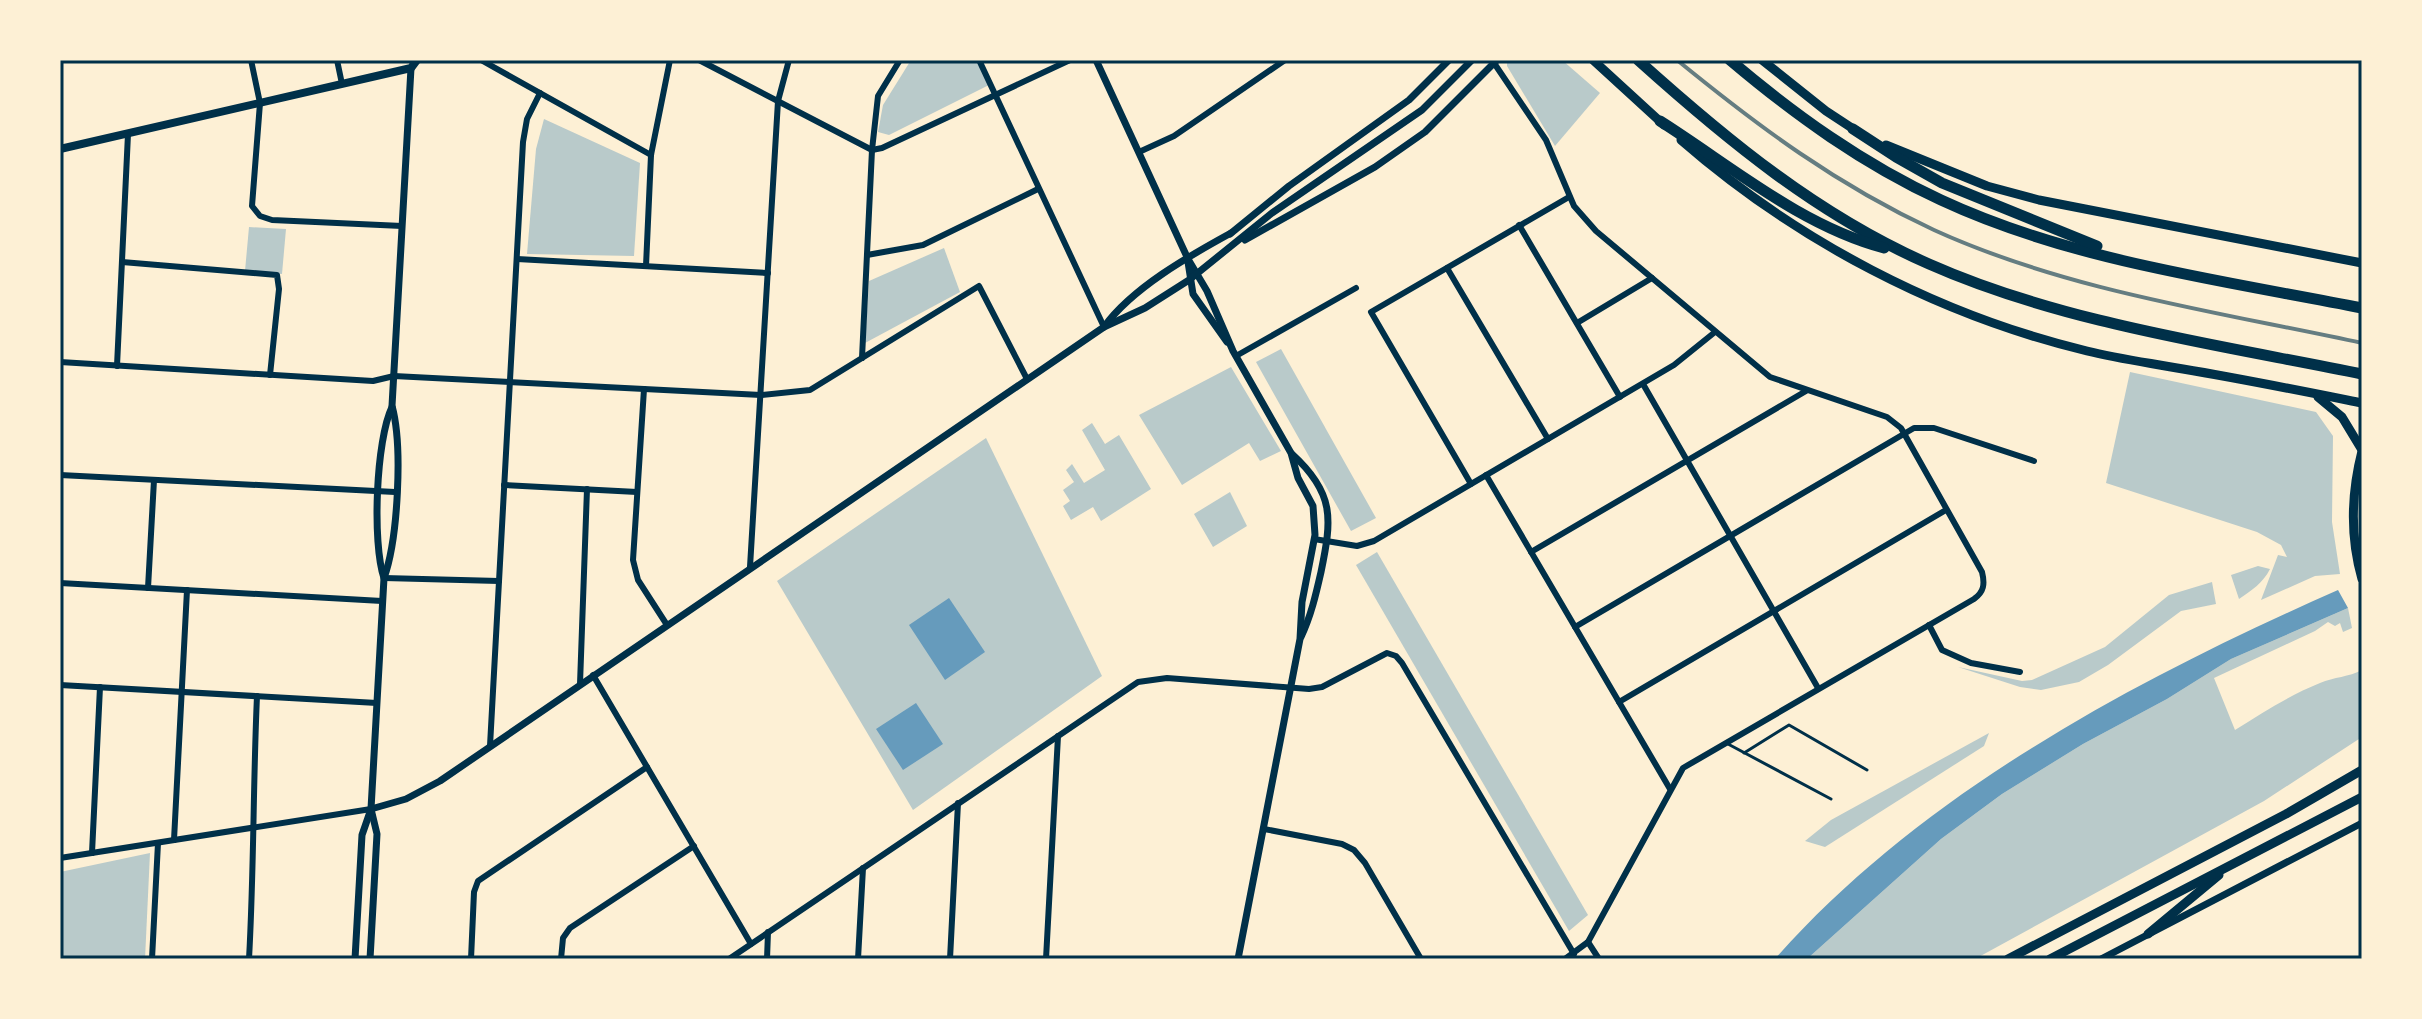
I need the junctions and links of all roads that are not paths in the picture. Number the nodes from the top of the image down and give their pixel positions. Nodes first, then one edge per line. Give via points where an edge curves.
1 (251, 60) edge
2 (337, 60) edge
3 (481, 60) edge
4 (670, 60) edge
5 (699, 60) edge
6 (789, 60) edge
7 (900, 60) edge
8 (979, 60) edge
9 (1070, 60) edge
10 (1096, 60) edge
11 (1285, 60) edge
12 (1448, 60) edge
13 (1472, 60) edge
14 (1593, 60) edge
15 (1638, 60) edge
16 (1730, 60) edge
17 (1762, 60) edge
18 (1776, 60) edge
19 (1496, 62) edge
20 (414, 64) edge
21 (1775, 72) junction
22 (342, 84) junction
23 (540, 93) junction
24 (994, 95) junction
25 (778, 101) junction
26 (260, 103) junction
27 (1660, 121) junction
28 (1853, 129) junction
29 (128, 134) junction
30 (60, 149) edge
31 (872, 150) junction
32 (1139, 152) junction
33 (651, 155) junction
34 (1038, 189) junction
35 (1569, 197) junction
36 (1272, 213) junction
37 (1519, 225) junction
38 (402, 226) junction
39 (1230, 234) junction
40 (1233, 246) junction
41 (1908, 254) junction
42 (867, 255) junction
43 (517, 259) junction
44 (1188, 259) junction
45 (122, 262) junction
46 (2362, 263) edge
47 (646, 266) junction
48 (2154, 266) junction
49 (1447, 268) junction
50 (768, 273) junction
51 (1197, 274) junction
52 (1652, 278) junction
53 (1189, 280) junction
54 (1356, 288) dead end
55 (2362, 308) edge
56 (1577, 323) junction
57 (1104, 327) junction
58 (1715, 332) junction
59 (1235, 353) junction
60 (862, 358) junction
61 (60, 362) edge
62 (117, 366) junction
63 (2362, 374) edge
64 (270, 375) junction
65 (394, 376) junction
66 (1027, 379) junction
67 (510, 382) junction
68 (1643, 384) junction
69 (644, 389) junction
70 (1806, 391) junction
71 (2312, 393) junction
72 (761, 395) junction
73 (1620, 397) junction
74 (2362, 403) edge
75 (392, 406) junction
76 (1905, 433) junction
77 (1548, 439) junction
78 (2362, 451) edge
79 (1291, 453) junction
80 (1687, 461) junction
81 (2034, 461) dead end
82 (60, 475) edge
83 (1486, 475) junction
84 (154, 480) junction
85 (1471, 484) junction
86 (504, 485) junction
87 (587, 489) junction
88 (379, 492) junction
89 (395, 492) junction
90 (637, 492) junction
91 (1946, 510) junction
92 (1731, 536) junction
93 (1314, 539) junction
94 (1327, 541) junction
95 (1531, 552) junction
96 (750, 567) junction
97 (384, 578) junction
98 (2362, 579) edge
99 (499, 581) junction
100 (60, 583) edge
101 (148, 588) junction
102 (187, 590) junction
103 (382, 601) junction
104 (1774, 611) junction
105 (667, 625) junction
106 (1929, 625) junction
107 (1575, 627) junction
108 (1300, 639) junction
109 (2020, 672) dead end
110 (593, 675) junction
111 (580, 684) junction
112 (60, 685) edge
113 (100, 687) junction
114 (1818, 688) junction
115 (1290, 689) junction
116 (181, 692) junction
117 (257, 696) junction
118 (1619, 702) junction
119 (377, 703) junction
120 (1058, 736) junction
121 (1725, 742) junction
122 (490, 746) junction
123 (1744, 753) junction
124 (647, 767) junction
125 (1867, 770) dead end
126 (2362, 770) edge
127 (1670, 789) junction
128 (2362, 797) edge
129 (1831, 799) dead end
130 (958, 803) junction
131 (371, 809) junction
132 (2362, 823) edge
133 (254, 828) junction
134 (1264, 829) junction
135 (174, 840) junction
136 (158, 843) junction
137 (694, 846) junction
138 (92, 853) junction
139 (60, 858) edge
140 (2234, 863) junction
141 (863, 868) junction
142 (768, 932) junction
143 (2148, 934) junction
144 (1588, 942) junction
145 (751, 944) junction
146 (1574, 954) junction
147 (152, 959) edge
148 (249, 959) edge
149 (355, 959) edge
150 (370, 959) edge
151 (471, 959) edge
152 (561, 959) edge
153 (729, 959) edge
154 (767, 959) edge
155 (858, 959) edge
156 (950, 959) edge
157 (1046, 959) edge
158 (1238, 959) edge
159 (1421, 959) edge
160 (1565, 959) edge
161 (1599, 959) edge
162 (2008, 959) edge
163 (2050, 959) edge
164 (2101, 959) edge

1 - 26 street
2 - 22 street
3 - 23 street
4 - 33 street
5 - 25 street
6 - 25 street
7 - 31 street via 878,96
8 - 24 street
9 - 24 street
10 - 32 street
11 - 32 street via 1184,129
12 - 39 street via 1409,100
13 - 36 street via 1422,110
14 - 27 main road
15 - 41 highway via 1770,171 1825,209
16 - 48 highway via 1822,133 1923,192 2016,230
17 - 21 main road
18 - 21 street
19 - 35 street via 1546,140
19 - 40 street via 1425,132 1375,167
20 - 22 main road
20 - 38 street
21 - 28 main road
22 - 26 main road
23 - 33 street
23 - 43 street via 524,133
24 - 31 street
24 - 34 street
25 - 31 street
25 - 50 street
26 - 29 main road
26 - 38 street via 252,206 260,216
27 - 41 highway via 1807,216
27 - 71 main road via 1730,180 1812,236 1947,305 2087,351
28 - 46 main road via 1935,167 2014,193
28 - 48 highway via 1942,183
29 - 30 main road
29 - 45 street
31 - 42 street
32 - 44 street
33 - 47 street
34 - 42 street via 923,245
34 - 57 street
35 - 37 street
35 - 52 street via 1585,221
36 - 39 street
36 - 40 street
37 - 49 street
37 - 56 street
38 - 65 street
39 - 44 street
40 - 51 street
41 - 63 highway via 2006,295 2062,311
42 - 60 street
43 - 47 street
43 - 67 street
44 - 51 street
44 - 53 street
44 - 57 street via 1126,302
45 - 62 street
45 - 64 street via 277,275
47 - 50 street
48 - 55 highway
49 - 77 street
49 - 85 street via 1371,312
50 - 72 street
51 - 53 street
51 - 59 street
52 - 56 street
52 - 58 street
53 - 57 street
53 - 59 street via 1193,294
54 - 59 street
56 - 73 street
57 - 66 street
58 - 68 street
58 - 70 street via 1770,377
59 - 79 street
60 - 66 street via 979,286
60 - 72 street via 810,390
61 - 62 street
62 - 64 street
64 - 65 street via 373,381
65 - 67 street
65 - 75 street
66 - 96 street
67 - 69 street
67 - 86 street
68 - 73 street
68 - 80 street
69 - 72 street
69 - 90 street
70 - 76 street via 1887,417
70 - 80 street
71 - 74 main road
71 - 78 main road via 2342,417
72 - 96 street
73 - 77 street
75 - 88 street via 382,436
75 - 89 street via 398,438
76 - 81 street via 1927,426
76 - 91 street
76 - 92 street
77 - 83 street
78 - 98 main road via 2353,510
79 - 93 street via 1313,506
79 - 94 street via 1325,499
80 - 92 street
80 - 95 street
82 - 84 street
83 - 85 street
83 - 95 street
84 - 88 street
84 - 101 street
85 - 94 street via 1370,543
86 - 87 street
86 - 99 street
87 - 90 street
87 - 111 street
88 - 89 street
88 - 97 street via 378,553
89 - 97 street
90 - 105 street via 634,567
91 - 104 street
91 - 106 street via 1982,572 1984,588
92 - 104 street
92 - 107 street
93 - 94 street
93 - 108 street
94 - 108 street
95 - 107 street
96 - 105 street
97 - 99 street
97 - 103 street
99 - 122 street
100 - 101 street
101 - 102 street
102 - 103 street
102 - 116 street
103 - 119 street
104 - 114 street
104 - 118 street
105 - 110 street
106 - 109 street via 1942,650 1971,663
106 - 114 street
107 - 118 street
108 - 115 street
110 - 111 street
110 - 124 street
111 - 122 street
112 - 113 street
113 - 116 street
113 - 138 street
114 - 121 street
115 - 120 street via 1147,679
115 - 134 street
115 - 146 street via 1317,688 1382,654 1396,656
116 - 117 street
116 - 135 street
117 - 119 street
117 - 133 street
118 - 127 street
119 - 131 street
120 - 130 street
120 - 157 street
121 - 123 lane
121 - 127 street via 1683,768
122 - 131 street via 418,794
123 - 125 lane via 1789,725
123 - 129 lane
124 - 137 street
124 - 151 street via 478,881
126 - 162 main road
127 - 144 street
128 - 140 main road
130 - 141 street
130 - 156 street
131 - 133 street
131 - 149 street via 362,835
131 - 150 street via 377,834
132 - 143 street
133 - 135 street
133 - 148 street
134 - 158 street
134 - 159 street via 1354,850
135 - 136 street
136 - 138 street
136 - 147 street
137 - 145 street
137 - 152 street via 570,928
138 - 139 street
140 - 143 main road
140 - 163 main road
141 - 142 street
141 - 155 street
142 - 145 street
142 - 154 street
143 - 164 street
144 - 146 street
144 - 161 street
145 - 153 street
146 - 160 street

